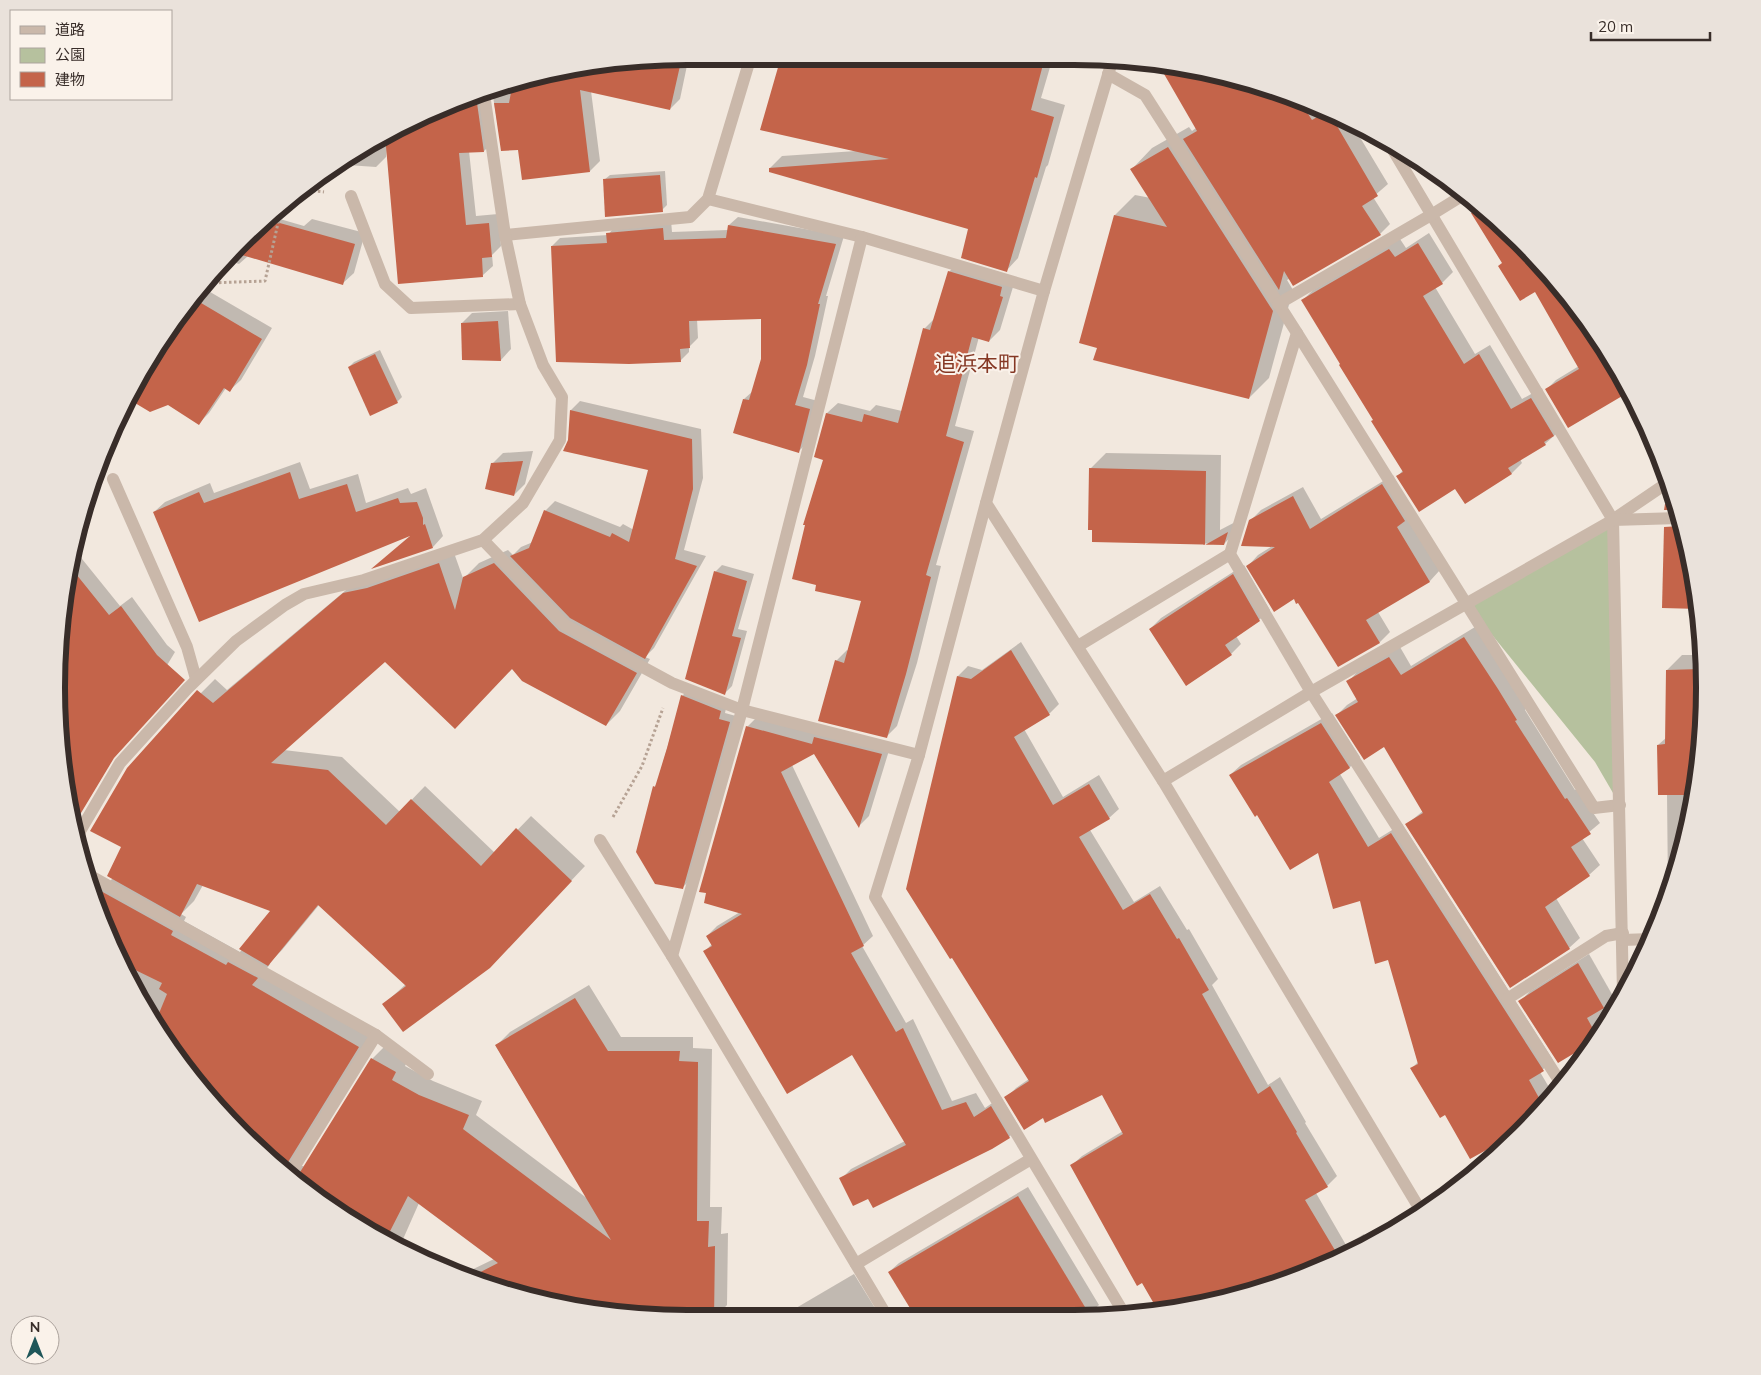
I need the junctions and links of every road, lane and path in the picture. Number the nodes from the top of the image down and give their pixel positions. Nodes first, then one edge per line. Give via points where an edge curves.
1 (748, 65) edge
2 (1111, 66) edge
3 (1108, 74) junction
4 (485, 99) edge
5 (1396, 155) edge
6 (351, 196) dead end
7 (708, 199) junction
8 (1458, 199) edge
9 (1432, 215) junction
10 (279, 217) edge
11 (505, 234) junction
12 (862, 237) junction
13 (214, 283) edge
14 (1044, 291) junction
15 (520, 304) junction
16 (1278, 304) junction
17 (1298, 333) junction
18 (113, 479) dead end
19 (1663, 487) edge
20 (986, 503) junction
21 (1673, 518) edge
22 (1613, 520) junction
23 (483, 540) junction
24 (1230, 554) junction
25 (1465, 604) junction
26 (1078, 646) junction
27 (196, 679) junction
28 (672, 683) junction
29 (1311, 692) junction
30 (742, 710) junction
31 (919, 755) junction
32 (1164, 781) junction
33 (1620, 805) junction
34 (81, 829) edge
35 (600, 840) joint
36 (95, 878) edge
37 (1623, 937) junction
38 (1643, 939) edge
39 (672, 956) junction
40 (1623, 980) edge
41 (1506, 998) junction
42 (376, 1035) junction
43 (428, 1074) dead end
44 (1558, 1078) edge
45 (1031, 1159) junction
46 (293, 1169) edge
47 (1418, 1206) edge
48 (856, 1264) junction
49 (1121, 1308) edge
50 (883, 1310) edge

1 - 7 street
2 - 3 street
3 - 14 street
3 - 16 street via 1144,95
4 - 11 street
5 - 9 street
6 - 15 street via 386,284 411,308
7 - 11 street via 690,217
7 - 12 street
8 - 9 street
9 - 16 street
9 - 22 street
10 - 13 path via 265,281
11 - 15 street
12 - 14 street
12 - 30 street
14 - 20 street
15 - 23 street via 543,365 562,397 560,440 523,504
16 - 17 street
17 - 24 street
17 - 25 street
18 - 27 street via 187,646
19 - 22 street
20 - 26 street
20 - 31 street
21 - 22 street
22 - 25 street
22 - 33 street
23 - 27 street via 364,580 304,594 236,641
23 - 28 street via 565,625
24 - 26 street
24 - 29 street
25 - 29 street
25 - 33 street via 1594,808
26 - 32 street
27 - 34 street via 120,763
28 - 30 street
28 - 35 path via 642,766
29 - 32 street
29 - 41 street
30 - 31 street
30 - 39 street
31 - 45 street via 875,897
32 - 47 street
33 - 37 street
35 - 39 street
36 - 42 street
37 - 38 street
37 - 40 street
37 - 41 street via 1606,936
39 - 48 street
41 - 44 street
42 - 43 street
42 - 46 street
45 - 48 street
45 - 49 street
48 - 50 street

